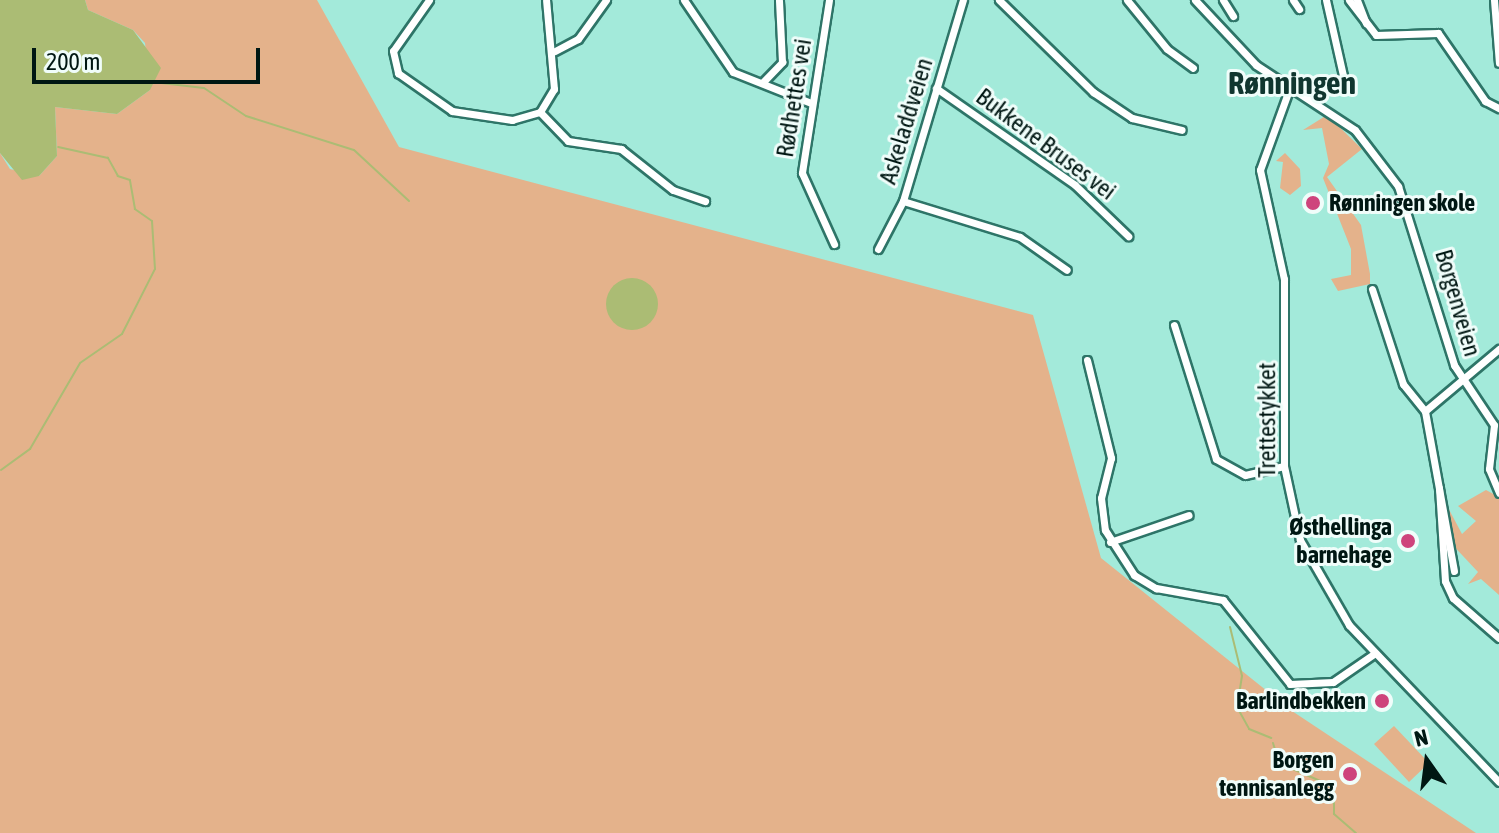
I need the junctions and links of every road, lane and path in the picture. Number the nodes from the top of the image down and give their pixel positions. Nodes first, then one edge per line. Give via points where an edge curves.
1 (429, 0) edge
2 (546, 0) edge
3 (606, 0) edge
4 (684, 0) edge
5 (779, 0) edge
6 (829, 0) edge
7 (963, 0) edge
8 (999, 0) edge
9 (1127, 0) edge
10 (1195, 0) edge
11 (1223, 0) edge
12 (1293, 0) edge
13 (1326, 0) edge
14 (1349, 0) edge
15 (1357, 0) edge
16 (1494, 0) edge
17 (1299, 9) dead end
18 (1233, 16) dead end
19 (1366, 25) junction
20 (555, 51) junction
21 (1499, 63) edge
22 (1193, 68) dead end
23 (1344, 80) dead end
24 (763, 82) junction
25 (1290, 87) junction
26 (936, 88) junction
27 (811, 103) junction
28 (1499, 108) edge
29 (540, 112) junction
30 (1182, 130) dead end
31 (705, 201) dead end
32 (903, 201) junction
33 (1128, 236) dead end
34 (834, 244) dead end
35 (878, 249) dead end
36 (1067, 270) dead end
37 (1372, 289) dead end
38 (1174, 325) dead end
39 (1499, 349) edge
40 (1087, 360) dead end
41 (1460, 379) junction
42 (1425, 411) junction
43 (1496, 426) edge
44 (1284, 466) junction
45 (1441, 483) junction
46 (1499, 493) edge
47 (1189, 515) dead end
48 (1110, 542) junction
49 (1454, 571) dead end
50 (1499, 638) edge
51 (1375, 653) junction
52 (1499, 782) edge

1 - 29 street via 393,51 398,73 452,111 512,120
2 - 20 street
3 - 20 street via 578,39
4 - 24 street via 725,65
5 - 24 street via 782,62
6 - 27 street, Rødhettes vei via 823,66
7 - 26 street, Askeladdveien
8 - 30 street via 1093,92 1132,118
9 - 22 street via 1167,49
10 - 25 street, Borgenveien via 1227,40
11 - 18 street
12 - 17 street
13 - 23 street
14 - 19 street
15 - 19 street
16 - 21 street
19 - 28 street via 1385,38 1414,30 1438,33 1485,101
20 - 29 street via 557,78
24 - 27 street
25 - 41 street, Borgenveien via 1355,130 1398,186
25 - 44 street, Trettestykket via 1260,170 1284,279
26 - 32 street, Askeladdveien
26 - 33 street, Bukkene Bruses vei via 1075,185
27 - 34 street, Rødhettes vei via 802,173
29 - 31 street via 568,141 621,149 665,185
32 - 35 street, Askeladdveien
32 - 36 street via 1034,242
37 - 42 street via 1403,384
38 - 44 street via 1216,459 1245,475
39 - 41 street, Borgenveien
40 - 48 street via 1111,458 1101,498
41 - 42 street
41 - 43 street, Borgenveien
42 - 45 street via 1425,439
43 - 46 street, Borgenveien via 1489,469
44 - 51 street, Trettestykket via 1313,569
45 - 49 street
45 - 50 street via 1435,518 1445,581 1453,598
47 - 48 street
48 - 51 street via 1134,575 1156,588 1223,600 1290,684 1333,682
51 - 52 street, Trettestykket

